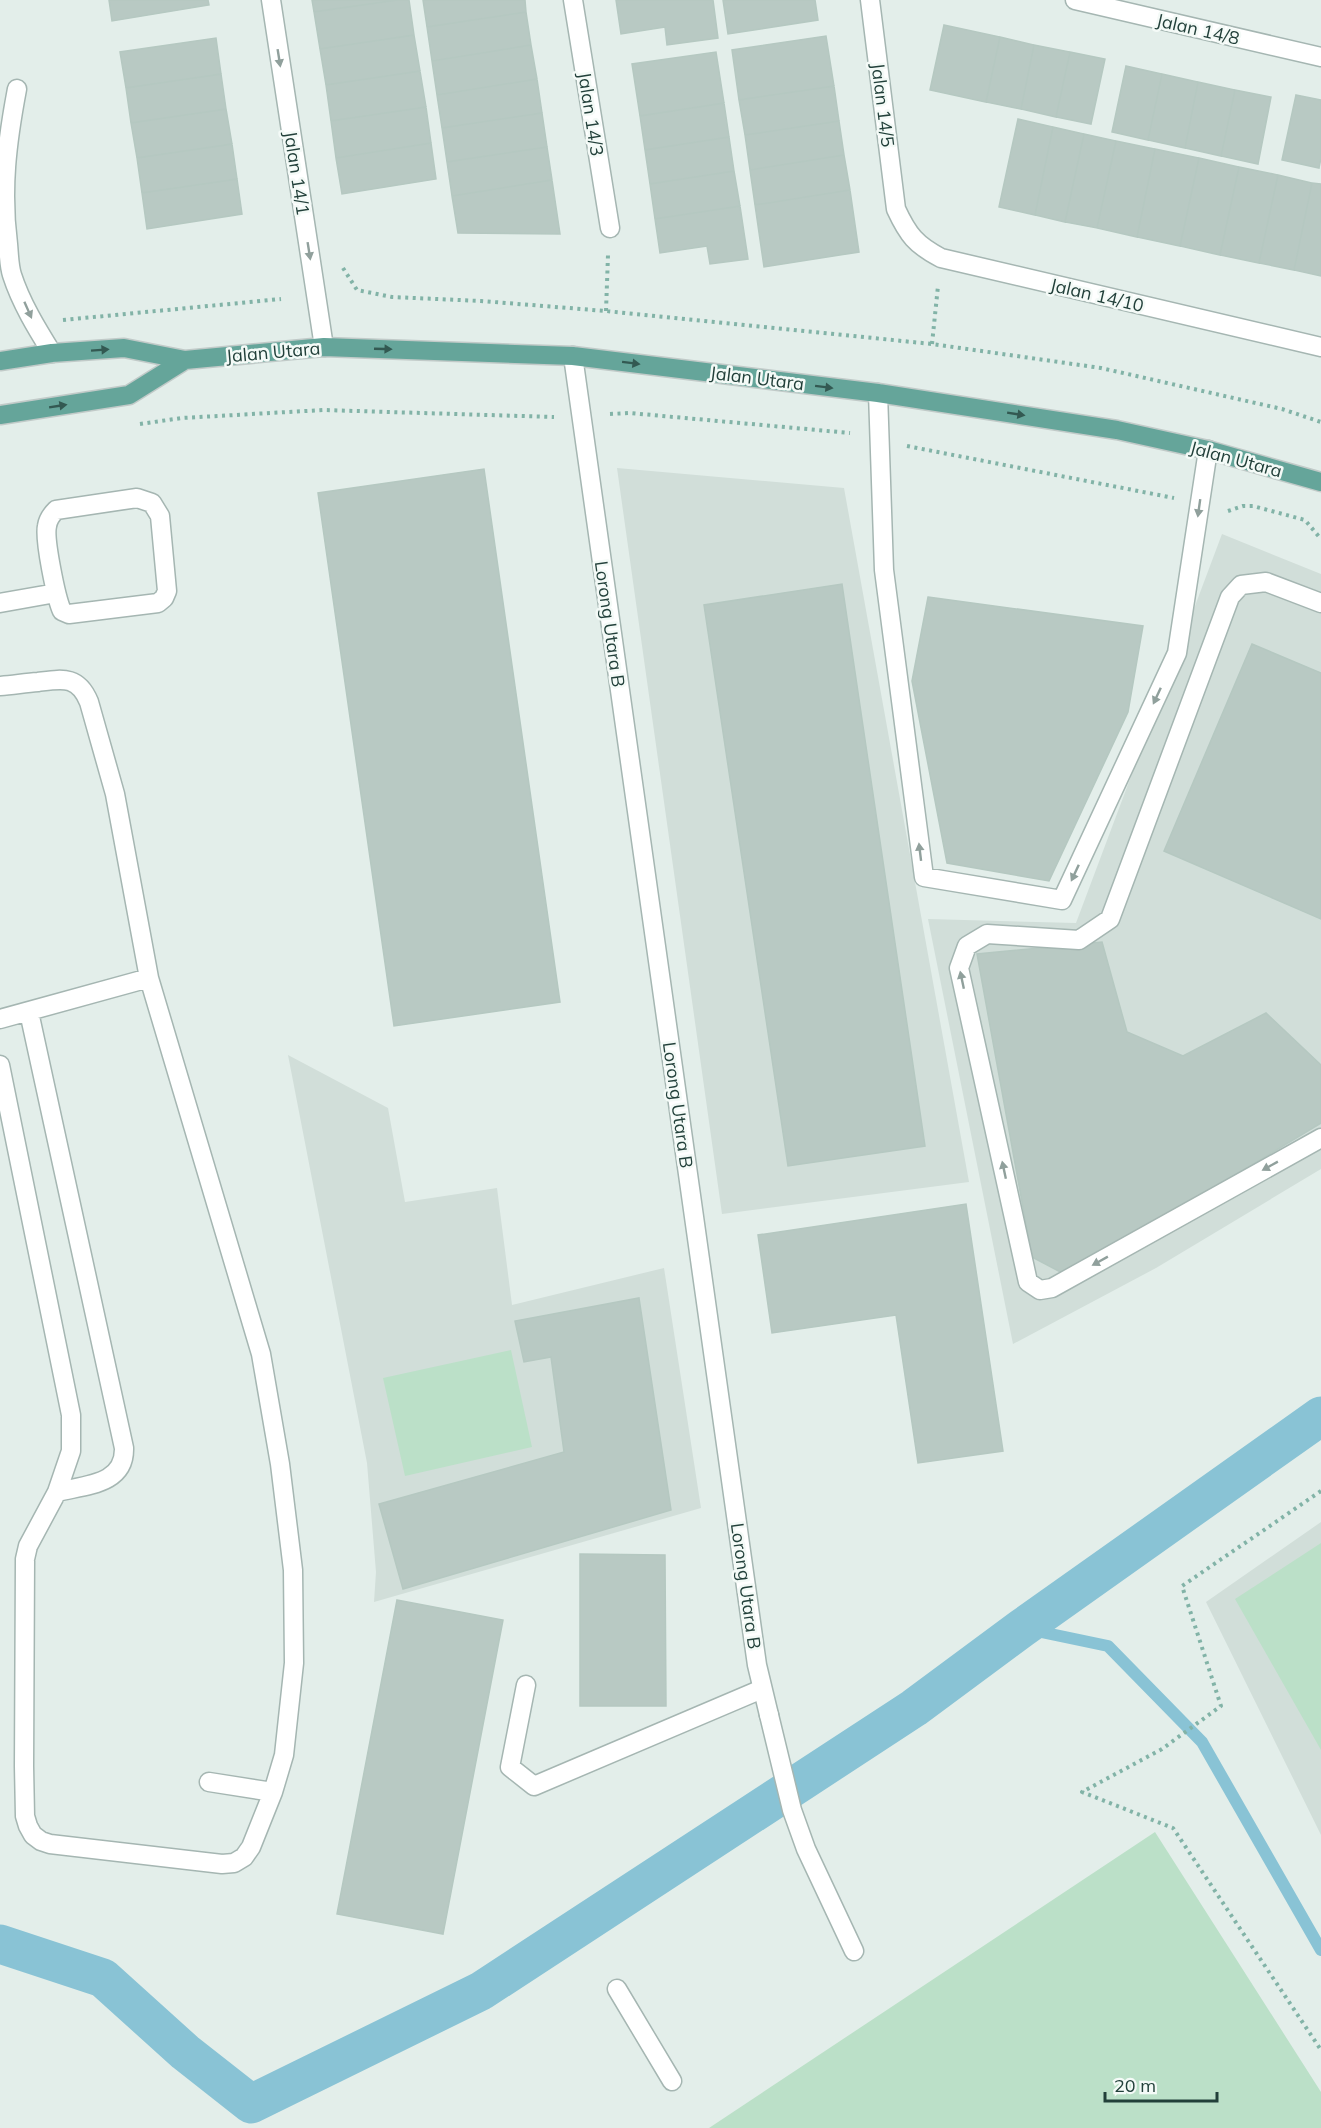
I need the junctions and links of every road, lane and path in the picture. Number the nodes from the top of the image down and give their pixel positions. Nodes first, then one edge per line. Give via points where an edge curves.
1 (270, 0) edge
2 (573, 0) edge
3 (870, 0) edge
4 (1075, 0) edge
5 (1321, 57) edge
6 (17, 88) dead end
7 (2, 203) edge
8 (896, 209) joint
9 (610, 228) joint
10 (941, 258) junction
11 (340, 263) dead end
12 (6, 276) edge
13 (281, 300) dead end
14 (606, 311) junction
15 (34, 322) junction
16 (932, 344) junction
17 (324, 347) junction
18 (1321, 347) edge
19 (52, 353) junction
20 (573, 356) junction
21 (185, 360) junction
22 (0, 361) edge
23 (878, 393) junction
24 (0, 415) edge
25 (1321, 422) edge
26 (1208, 450) junction
27 (1321, 482) edge
28 (1228, 511) dead end
29 (1321, 539) edge
30 (56, 593) junction
31 (0, 603) edge
32 (1321, 603) edge
33 (0, 686) edge
34 (149, 978) junction
35 (29, 1011) junction
36 (0, 1019) edge
37 (0, 1065) edge
38 (1321, 1138) edge
39 (1321, 1491) edge
40 (57, 1492) junction
41 (526, 1685) dead end
42 (762, 1689) junction
43 (210, 1782) dead end
44 (273, 1792) junction
45 (854, 1951) dead end
46 (617, 1989) dead end
47 (1321, 2050) edge
48 (672, 2081) dead end

1 -> 17 street, Jalan 14/1
2 - 9 street, Jalan 14/3
3 - 8 street, Jalan 14/5
4 - 5 street, Jalan 14/8
6 - 7 street
7 - 12 street
8 - 10 street, Jalan 14/10 via 907,233 923,249
9 - 14 path
10 - 16 path
10 - 18 street, Jalan 14/10
11 - 14 path via 357,290 392,297
12 -> 15 street
13 - 15 path
14 - 16 path
15 - 19 street
16 - 25 path via 1101,368
17 -> 20 main road, Jalan Utara
17 - 21 main road, Jalan Utara
19 -> 21 main road, Jalan Utara via 124,348
19 - 22 main road, Jalan Utara
20 -> 23 main road, Jalan Utara
20 - 42 street, Lorong Utara B
24 -> 21 main road, Jalan Utara via 129,394
23 -> 26 main road, Jalan Utara via 1117,430
26 -> 23 street via 1177,653 1062,900 924,877 884,570
26 - 27 main road, Jalan Utara
28 - 29 path via 1253,506 1305,520
30 - 30 street via 46,530 50,515 57,510 137,498 152,503 160,516 167,591 164,598 158,603 69,614 62,611
30 - 31 street
38 -> 32 street via 1052,1288 1040,1290 1028,1282 959,968 967,946 987,934 1079,940 1110,919 1230,597 1241,585 1266,582
33 - 34 street via 58,679 69,680 85,692 115,794
34 - 35 street
34 - 44 street via 261,1354 280,1464 292,1570 294,1663 284,1755
35 - 36 street
35 - 40 street via 124,1448 122,1466 114,1476
37 - 40 street via 71,1415 71,1451
39 - 47 path via 1182,1586 1221,1706 1162,1749 1082,1792 1173,1828
40 - 44 street via 25,1559 25,1816 33,1835 50,1844 234,1863 251,1847
41 - 42 street via 510,1767 534,1786
42 - 45 street, Lorong Utara B via 806,1850
43 - 44 street
46 - 48 street

